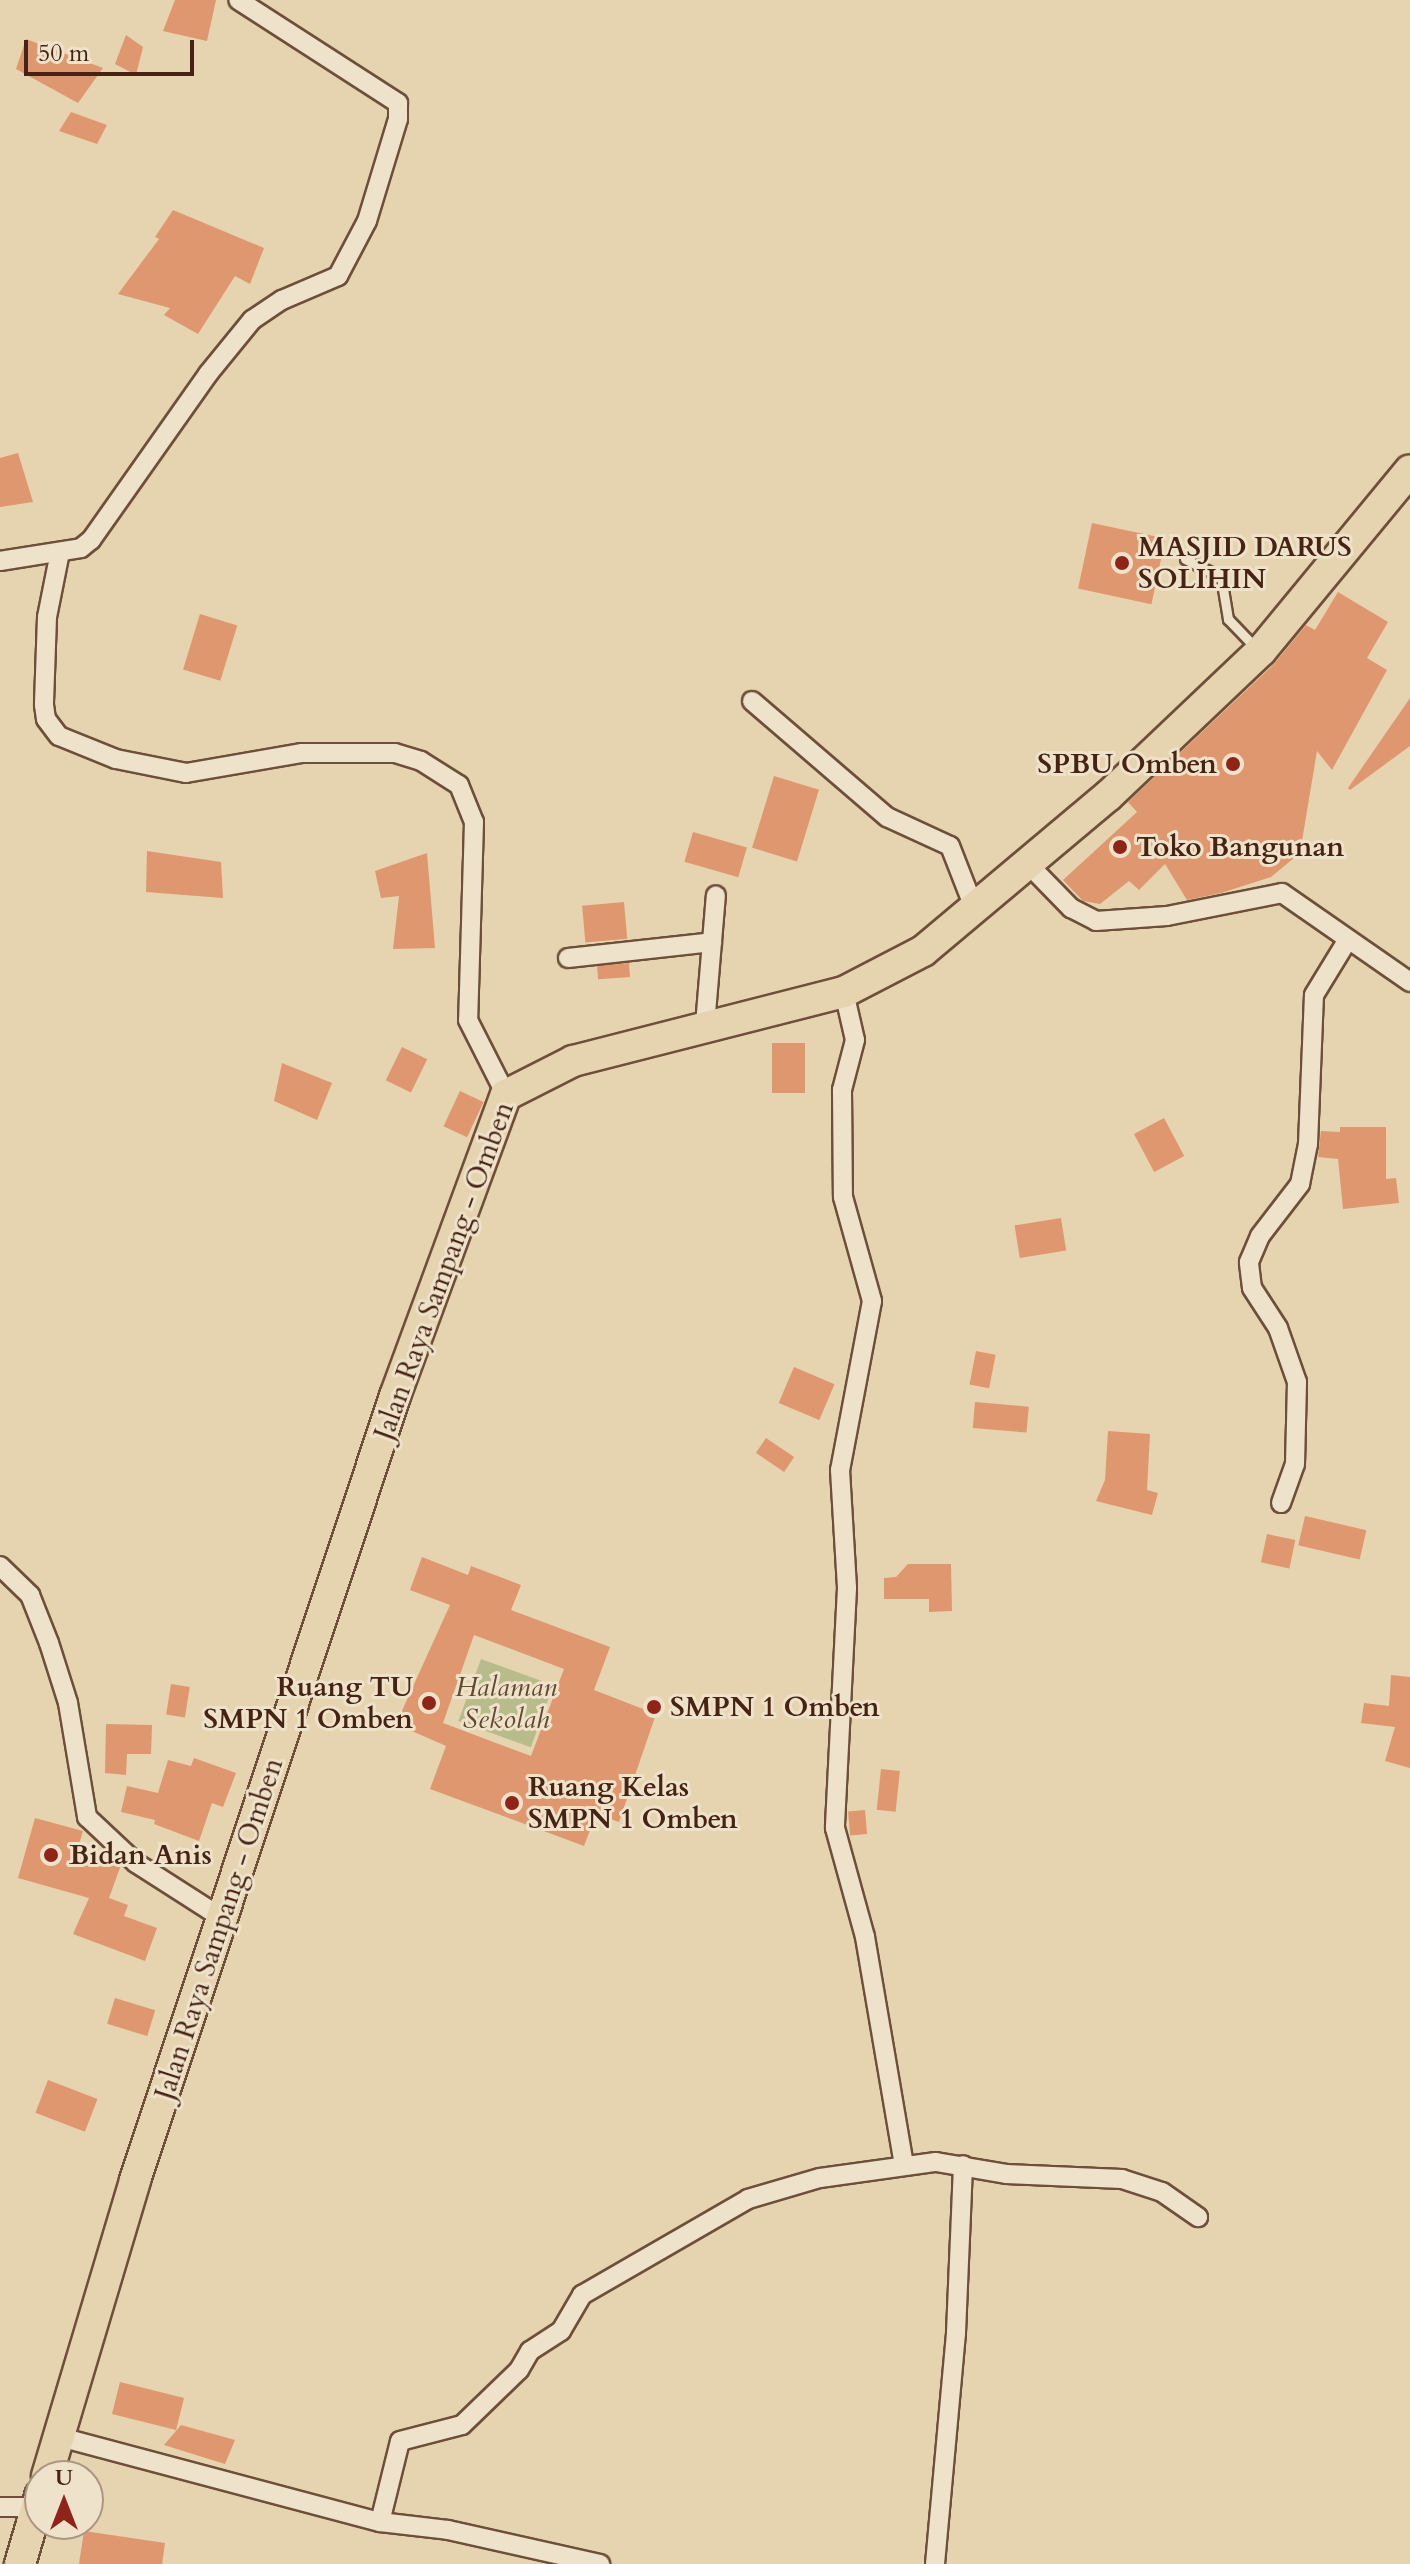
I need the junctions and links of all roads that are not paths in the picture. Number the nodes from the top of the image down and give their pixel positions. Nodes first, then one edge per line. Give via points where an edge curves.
1 (238, 0) edge
2 (1410, 470) edge
3 (60, 552) junction
4 (1185, 559) dead end
5 (0, 561) edge
6 (1261, 651) junction
7 (752, 701) dead end
8 (1028, 864) junction
9 (716, 895) dead end
10 (975, 910) junction
11 (1347, 941) junction
12 (712, 942) junction
13 (568, 958) dead end
14 (1410, 982) edge
15 (844, 992) junction
16 (705, 1025) junction
17 (506, 1095) junction
18 (1281, 1503) dead end
19 (0, 1566) edge
20 (222, 1918) junction
21 (904, 2164) junction
22 (963, 2165) junction
23 (1198, 2217) dead end
24 (60, 2437) junction
25 (52, 2460) edge
26 (24, 2504) edge
27 (0, 2507) edge
28 (380, 2522) junction
29 (27, 2540) edge
30 (20, 2564) edge
31 (600, 2564) edge
32 (935, 2564) edge

1 - 3 street via 398,103 396,128 367,221 347,267 252,320 91,540
2 - 6 main road, Jalan Raya Sampang - Omben
3 - 5 street
3 - 17 street via 47,617 44,705 46,719 59,736 116,759 186,773 302,753 395,753 421,761 459,785 474,822 468,1020
4 - 6 lane via 1221,577 1228,619
6 - 8 main road, Jalan Raya Sampang - Omben
7 - 10 street via 887,817 950,846
8 - 10 main road, Jalan Raya Sampang - Omben
8 - 11 street via 1071,908 1096,921 1167,916 1282,893
9 - 12 street
10 - 15 main road, Jalan Raya Sampang - Omben via 923,951
11 - 14 street
11 - 18 street via 1314,995 1308,1144 1300,1184 1260,1236 1249,1262 1252,1288 1278,1328 1297,1382 1295,1464
12 - 13 street
12 - 16 street
15 - 16 main road, Jalan Raya Sampang - Omben
15 - 21 street via 855,1040 842,1090 843,1197 872,1301 840,1470 847,1588 835,1828 865,1937
16 - 17 main road, Jalan Raya Sampang - Omben via 573,1061
17 - 20 main road, Jalan Raya Sampang - Omben via 400,1381
19 - 20 street via 30,1595 49,1643 68,1703 87,1817 123,1854
20 - 24 main road, Jalan Raya Sampang - Omben via 135,2180
21 - 22 street
21 - 28 street via 820,2178 748,2199 582,2295 561,2331 530,2351 519,2370 462,2425 400,2441
22 - 23 street via 1006,2174 1122,2179 1162,2192
22 - 32 street via 955,2349
24 - 25 main road, Jalan Raya Sampang - Omben
24 - 28 street
26 - 27 street
28 - 31 street via 448,2530
29 - 30 main road

